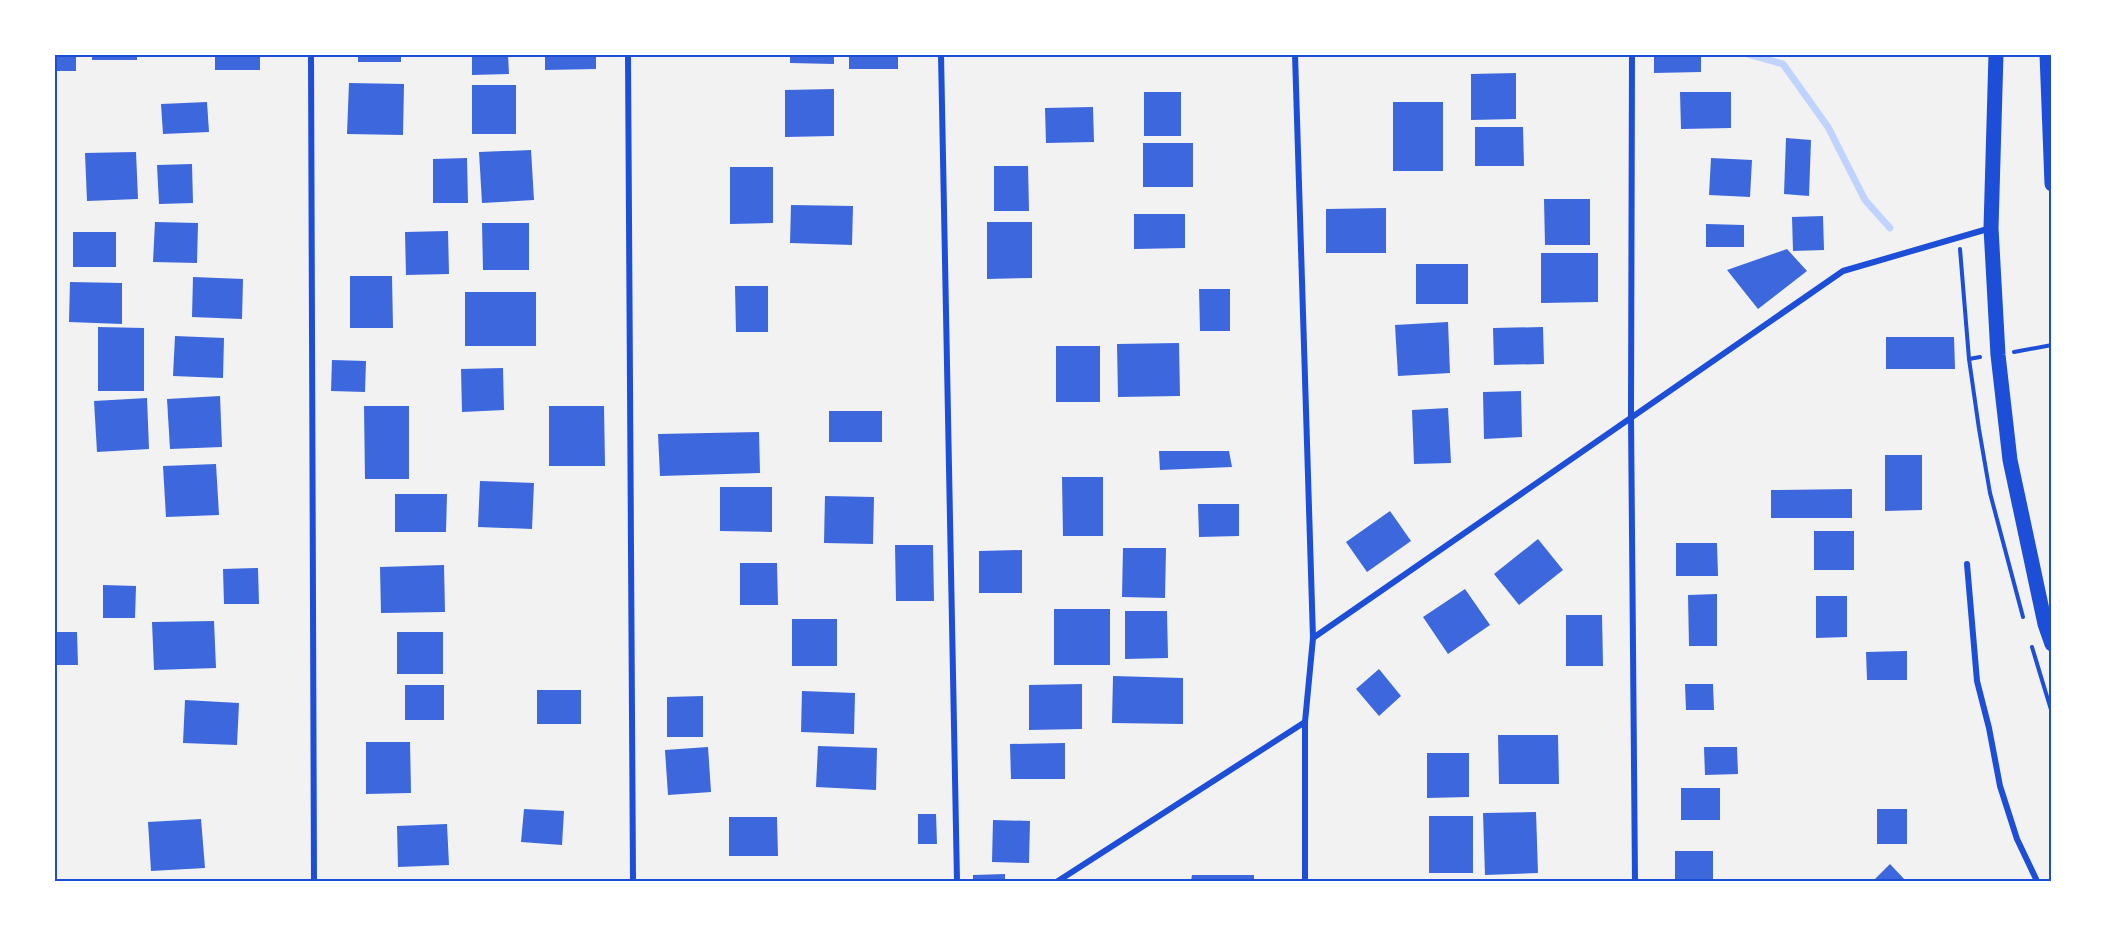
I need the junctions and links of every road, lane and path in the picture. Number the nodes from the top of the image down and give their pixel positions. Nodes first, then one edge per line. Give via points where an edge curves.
1 (311, 54) edge
2 (628, 54) edge
3 (941, 54) edge
4 (1295, 54) edge
5 (1632, 54) edge
6 (1996, 54) edge
7 (2047, 54) edge
8 (2052, 184) edge
9 (1991, 228) junction
10 (1959, 237) junction
11 (1970, 359) dead end
12 (1631, 416) junction
13 (1967, 564) dead end
14 (1313, 638) junction
15 (2052, 644) edge
16 (1305, 722) junction
17 (314, 881) edge
18 (633, 881) edge
19 (957, 881) edge
20 (1058, 881) edge
21 (1305, 881) edge
22 (1635, 881) edge
23 (2037, 881) edge

1 - 17 street
2 - 18 street
3 - 19 street
4 - 14 street
5 - 12 street
6 - 9 main road
7 - 8 main road
9 - 10 street
9 - 15 main road via 1998,355 2010,460
10 - 11 path
10 - 12 street via 1843,271
12 - 14 street
12 - 22 street
13 - 23 street via 1977,681 2000,786 2017,839
14 - 16 street
16 - 20 street
16 - 21 street

